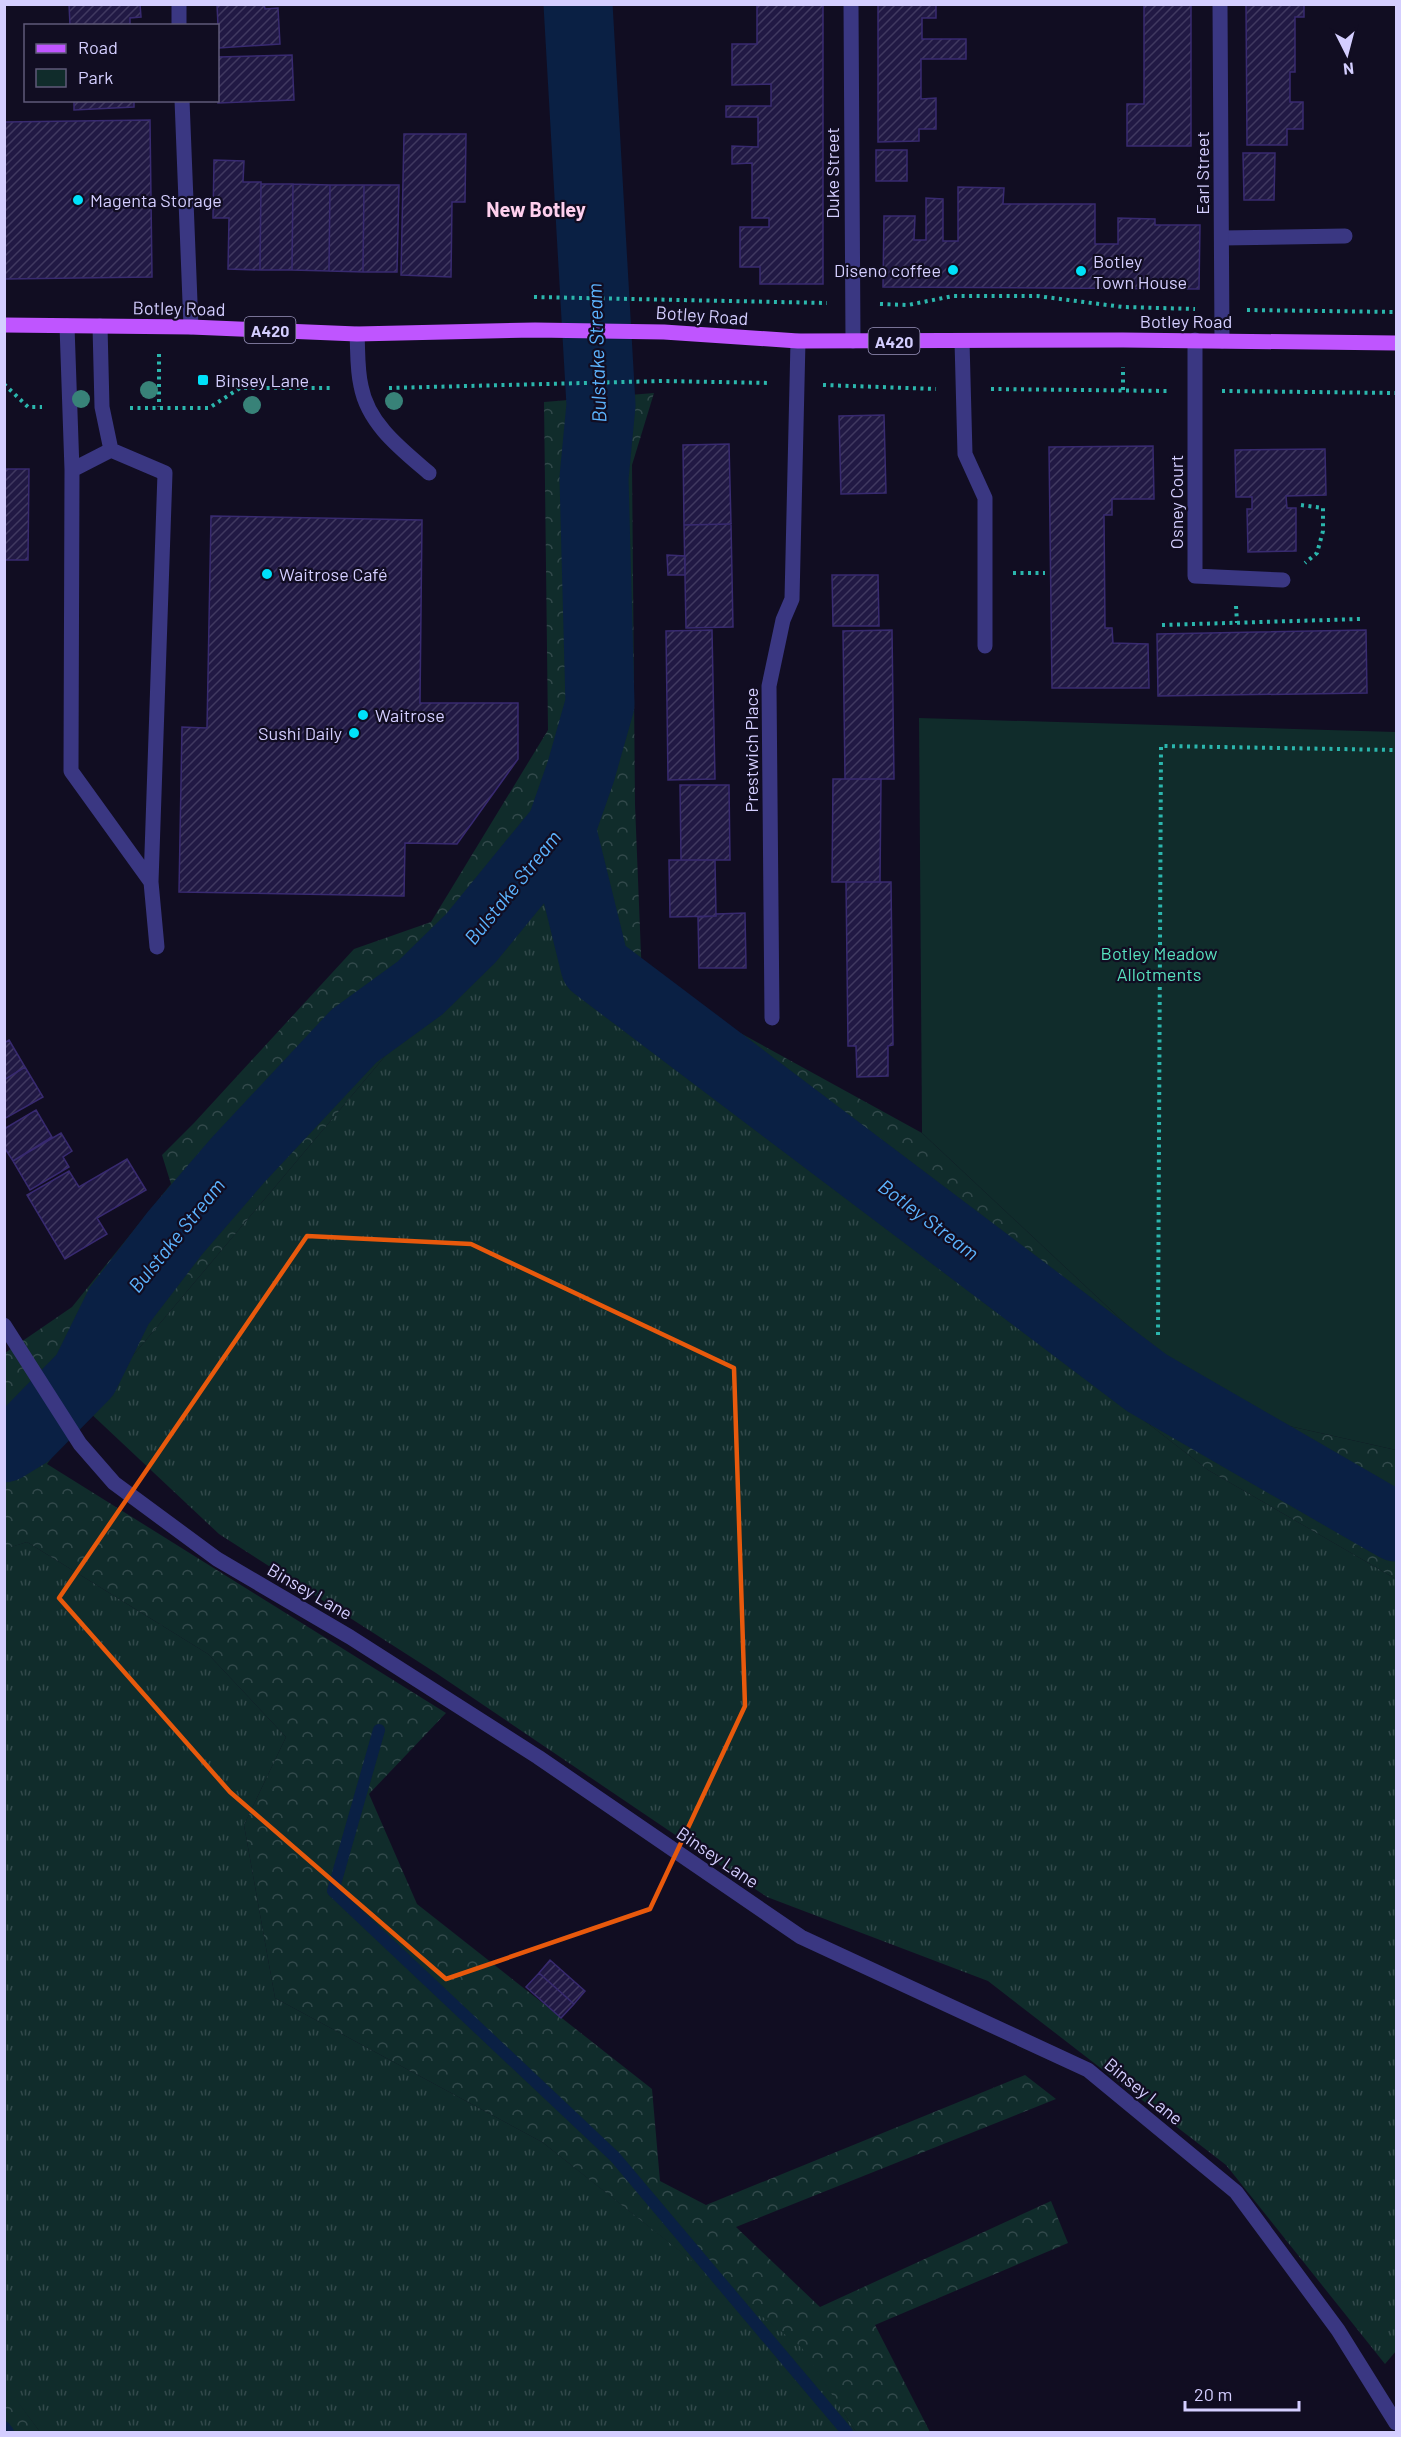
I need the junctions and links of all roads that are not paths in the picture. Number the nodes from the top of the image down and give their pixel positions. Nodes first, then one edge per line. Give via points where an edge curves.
1 (179, 4) edge
2 (851, 4) edge
3 (1220, 4) edge
4 (179, 24) edge
5 (182, 102) edge
6 (1345, 236) dead end
7 (1222, 238) junction
8 (4, 325) edge
9 (67, 326) junction
10 (100, 326) junction
11 (191, 327) junction
12 (357, 334) junction
13 (1195, 340) junction
14 (1222, 340) junction
15 (798, 341) junction
16 (853, 341) junction
17 (962, 341) junction
18 (1396, 343) edge
19 (111, 450) junction
20 (72, 470) junction
21 (429, 473) dead end
22 (1283, 580) road end
23 (984, 646) dead end
24 (151, 882) junction
25 (157, 947) dead end
26 (772, 1018) dead end
27 (4, 1324) edge
28 (1396, 2423) edge

1 - 4 street
2 - 16 street, Duke Street
3 - 7 street, Earl Street
5 - 11 street
6 - 7 street
7 - 14 street, Earl Street
8 - 9 main road, Botley Road / A420
9 - 10 main road, Botley Road / A420
9 - 20 street
10 - 11 main road, Botley Road / A420
10 - 19 street via 102,407
11 - 12 main road, Botley Road / A420
12 - 15 main road, Botley Road / A420 via 664,332
12 - 21 street via 361,387 372,412 388,438
13 - 14 main road, Botley Road / A420
13 - 17 main road, Botley Road / A420
13 - 22 street, Osney Court via 1196,576
14 - 18 main road, Botley Road / A420
15 - 16 main road, Botley Road / A420
15 - 26 street, Prestwich Place via 792,599 783,620 769,686
16 - 17 main road, Botley Road / A420
17 - 23 street via 965,454 985,498
19 - 20 street
19 - 24 street via 165,474
20 - 24 street via 71,771
24 - 25 street
27 - 28 street, Binsey Lane via 80,1444 114,1483 217,1559 350,1637 528,1751 801,1937 1088,2070 1236,2192 1338,2330

